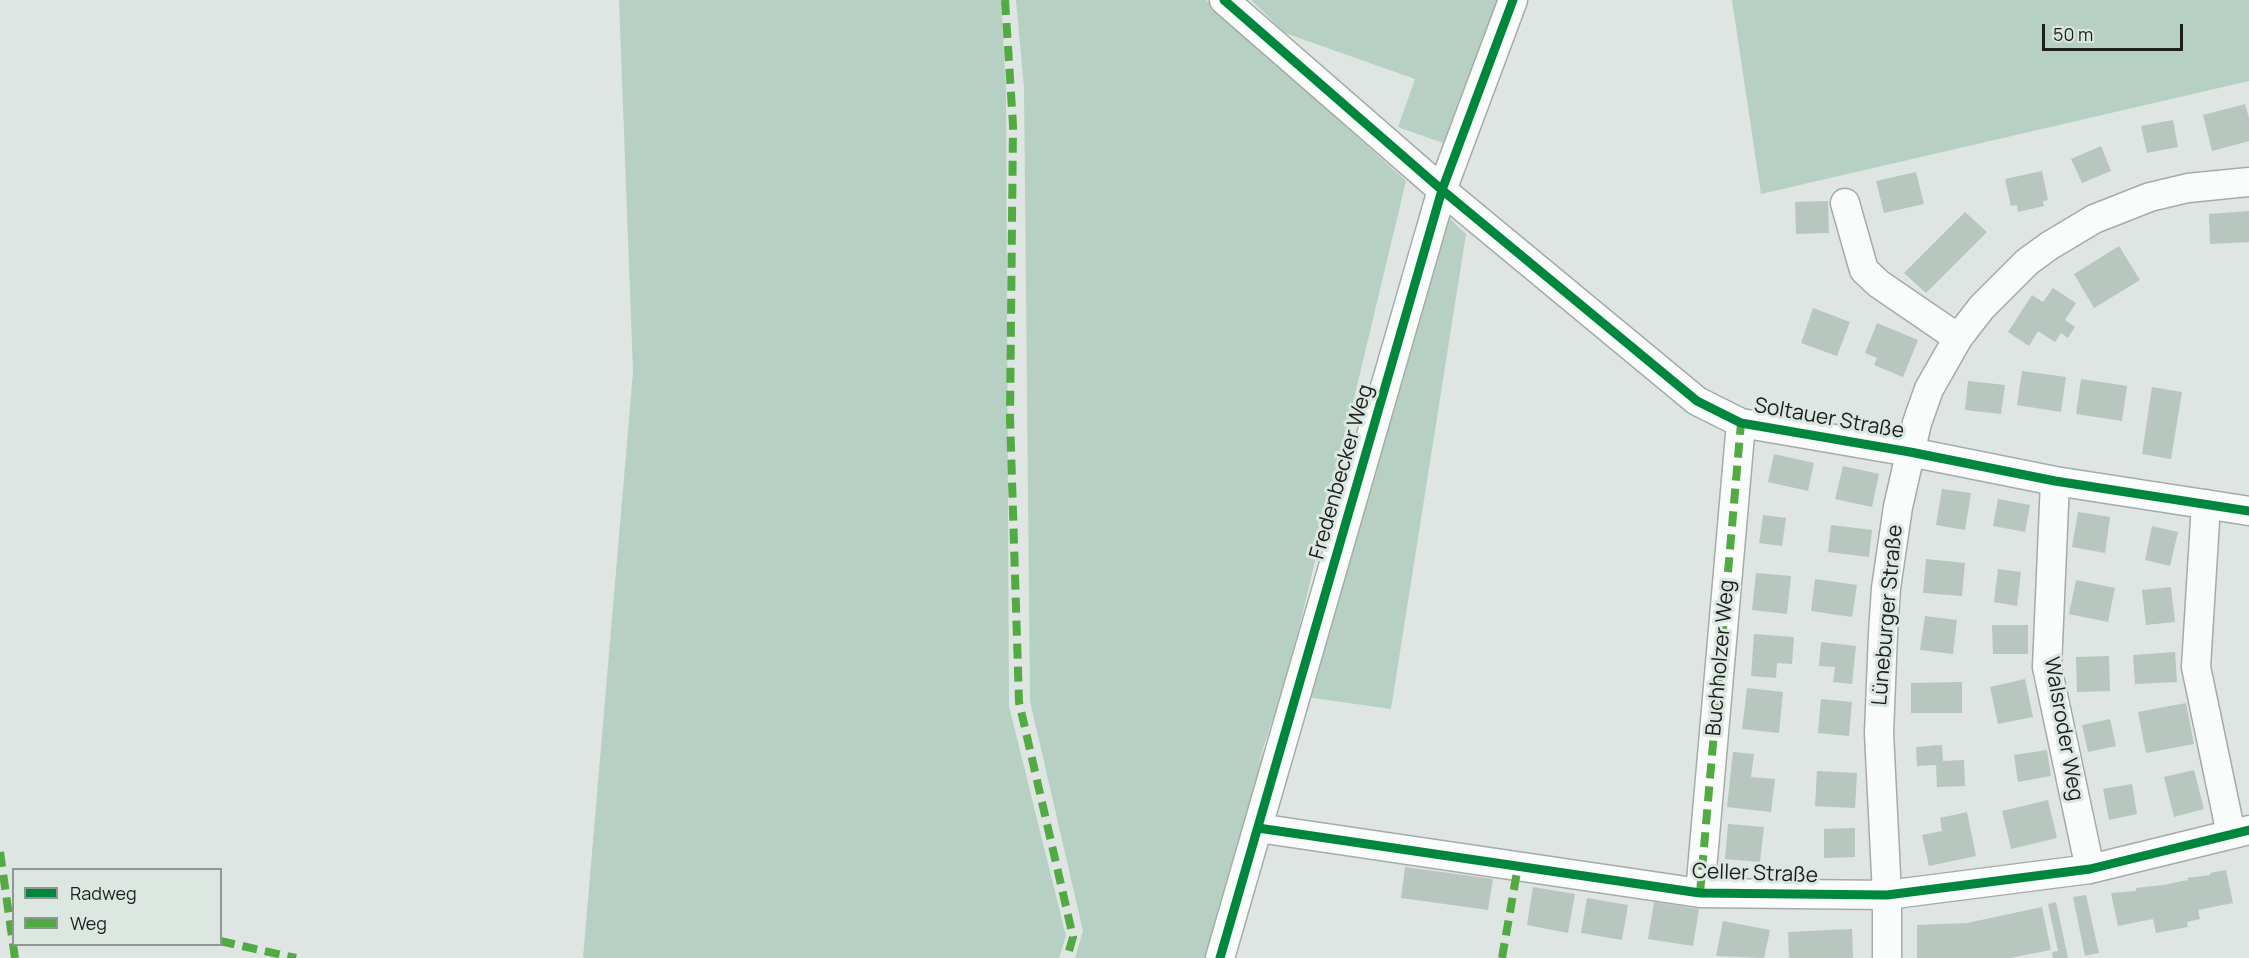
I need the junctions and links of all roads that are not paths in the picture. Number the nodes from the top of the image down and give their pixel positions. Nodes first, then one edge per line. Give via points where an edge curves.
1 (1224, 0) edge
2 (1513, 0) edge
3 (2249, 182) edge
4 (1442, 190) junction
5 (1845, 203) dead end
6 (1958, 338) junction
7 (1742, 423) junction
8 (1910, 452) junction
9 (2055, 481) junction
10 (2206, 504) junction
11 (2249, 511) edge
12 (1258, 828) junction
13 (2240, 832) edge
14 (2090, 869) junction
15 (1700, 893) junction
16 (1887, 895) junction
17 (1220, 958) edge
18 (1887, 958) edge

1 - 4 street, Soltauer Straße
2 - 4 street, Fredenbecker Weg
3 - 6 street, Lüneburger Straße via 2188,188 2150,197 2087,223 2027,262 1982,307
4 - 7 street, Soltauer Straße via 1697,401
4 - 12 street, Fredenbecker Weg
5 - 6 street via 1864,270
6 - 8 street, Lüneburger Straße via 1922,407
7 - 8 street, Soltauer Straße
7 - 15 street, Buchholzer Weg
8 - 9 street, Soltauer Straße
8 - 16 street, Lüneburger Straße via 1891,556 1881,657 1879,733
9 - 10 street, Soltauer Straße
9 - 14 street, Walsroder Weg via 2047,667
10 - 11 street, Soltauer Straße
10 - 13 street via 2196,668
12 - 15 street, Celler Straße
12 - 17 street, Fredenbecker Weg
13 - 14 street, Celler Straße
14 - 16 street, Celler Straße
15 - 16 street, Celler Straße
16 - 18 street, Lüneburger Straße

